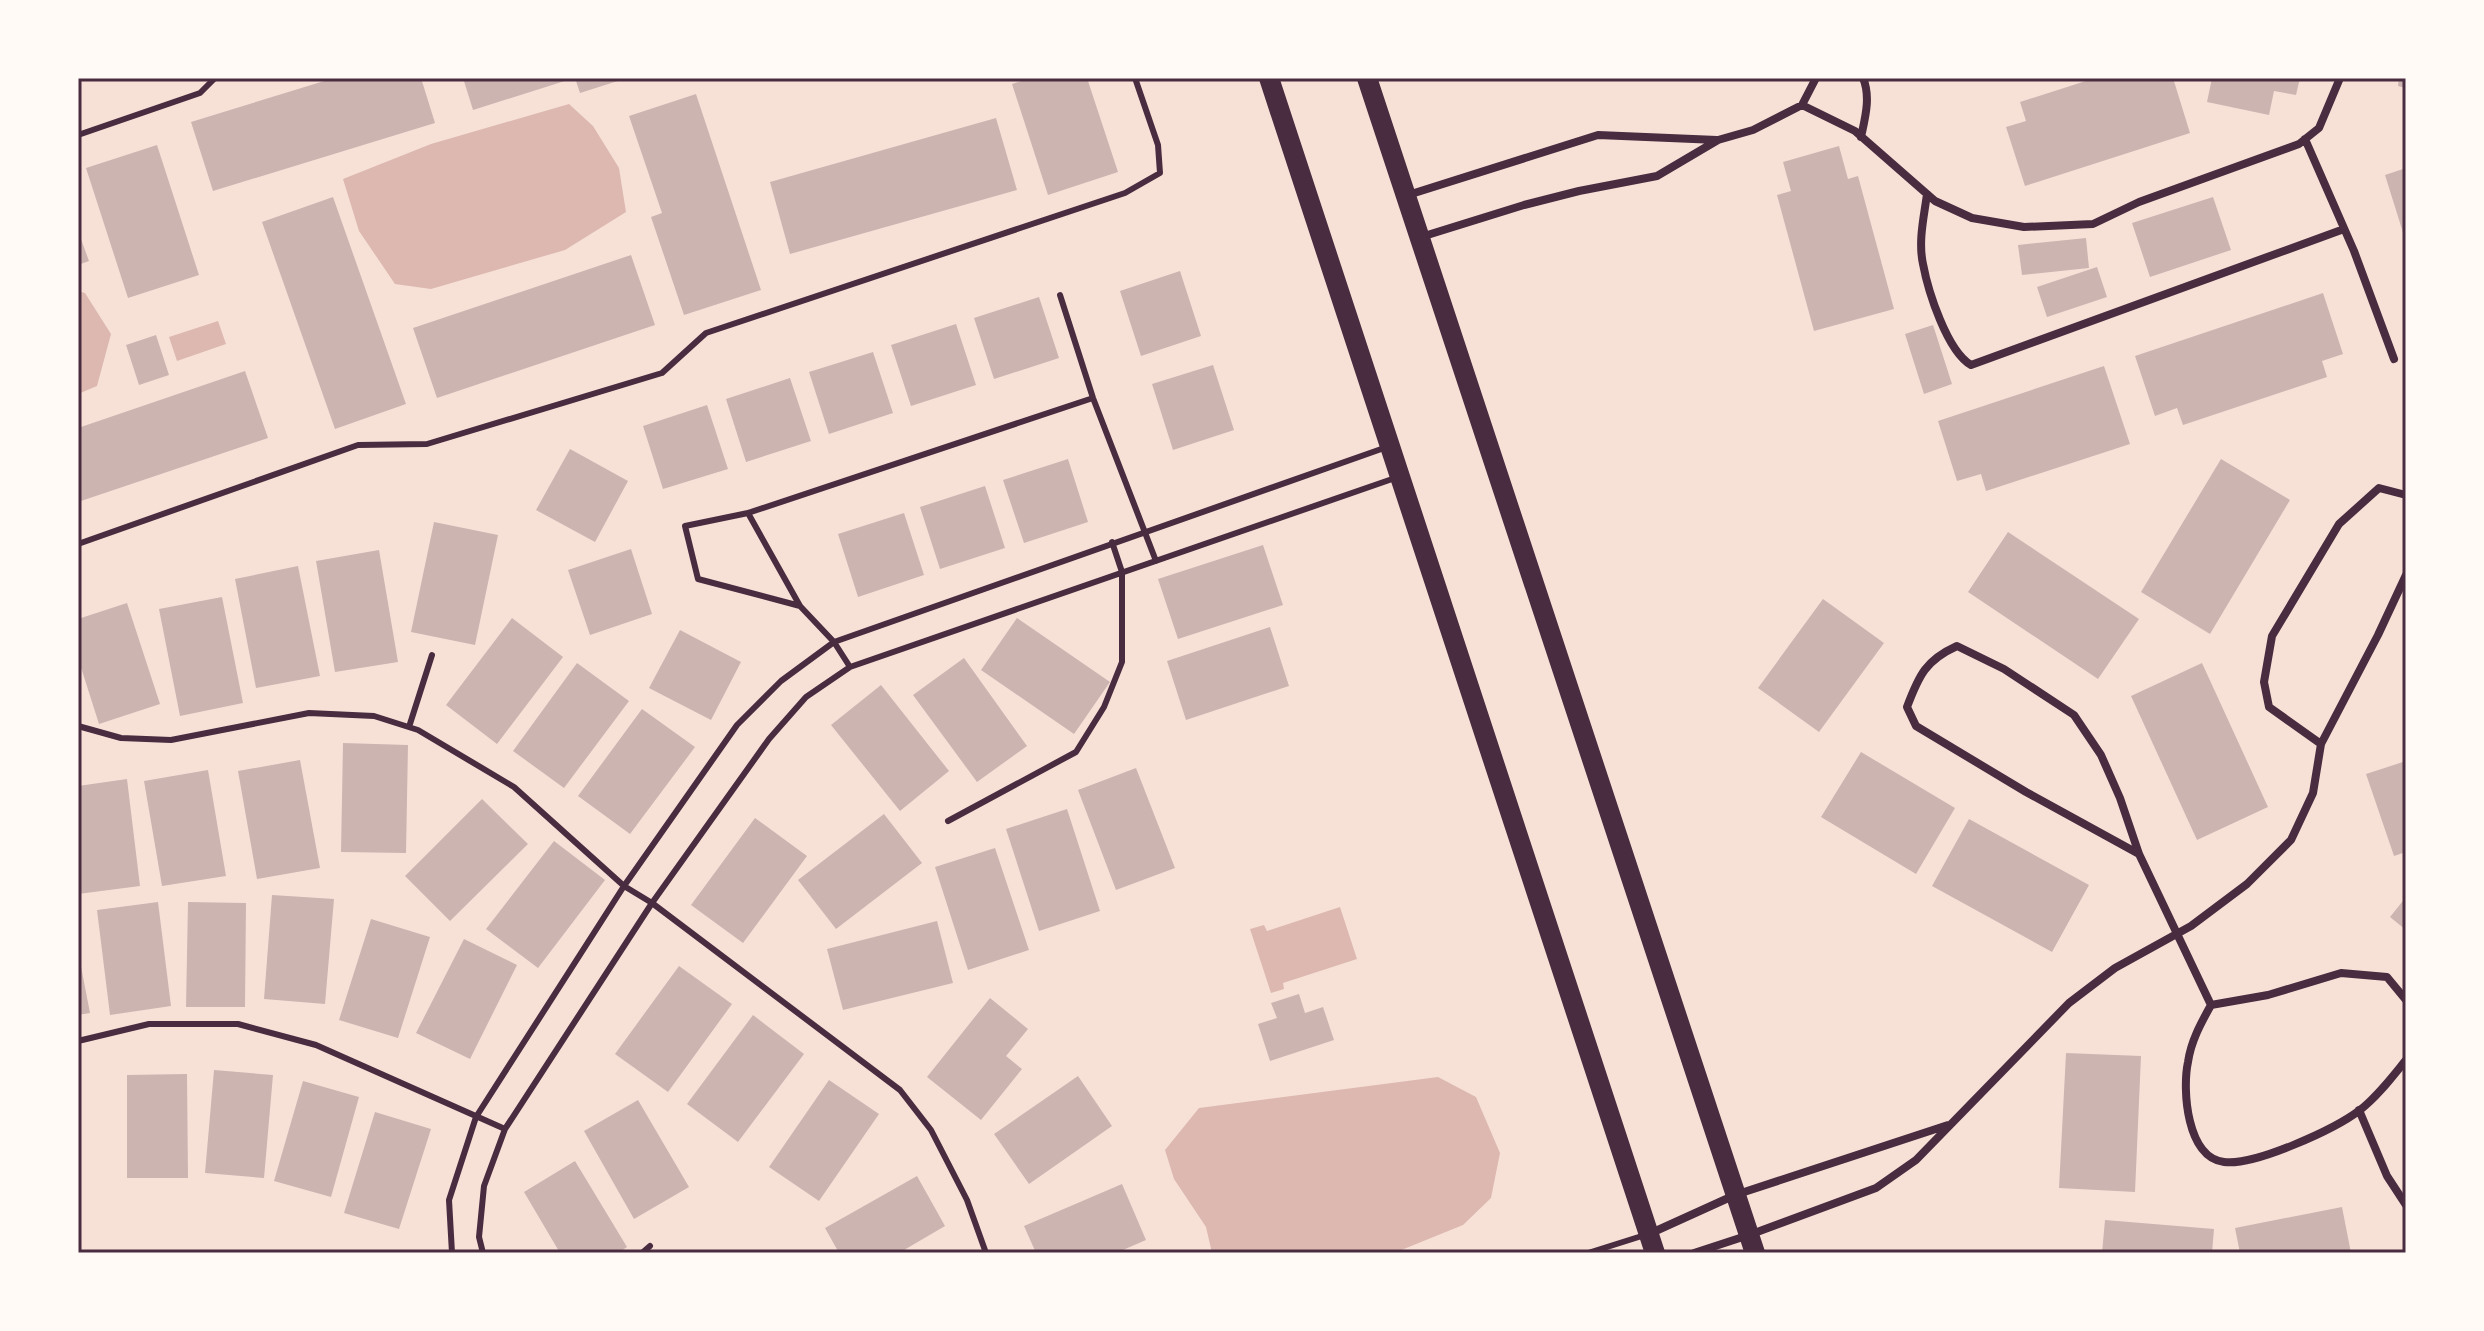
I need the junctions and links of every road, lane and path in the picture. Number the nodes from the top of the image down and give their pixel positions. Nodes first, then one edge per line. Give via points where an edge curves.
1 (215, 78) edge
2 (1135, 78) edge
3 (1269, 78) edge
4 (1367, 78) edge
5 (1816, 78) edge
6 (1863, 78) edge
7 (2340, 78) edge
8 (1802, 105) junction
9 (78, 135) edge
10 (1861, 137) junction
11 (2305, 139) junction
12 (1718, 140) junction
13 (1927, 194) junction
14 (1406, 195) junction
15 (2344, 229) junction
16 (1420, 237) junction
17 (1060, 295) dead end
18 (2394, 359) dead end
19 (1093, 398) junction
20 (1390, 446) junction
21 (1400, 476) junction
22 (2406, 495) edge
23 (748, 513) junction
24 (1144, 531) junction
25 (1112, 542) junction
26 (78, 544) edge
27 (1156, 561) junction
28 (1122, 572) junction
29 (2406, 575) edge
30 (800, 606) junction
31 (834, 642) junction
32 (432, 655) dead end
33 (850, 667) junction
34 (78, 726) edge
35 (409, 727) junction
36 (2321, 744) junction
37 (948, 821) dead end
38 (2139, 854) junction
39 (624, 886) junction
40 (652, 903) junction
41 (2176, 935) junction
42 (2406, 1000) edge
43 (2211, 1005) junction
44 (78, 1041) edge
45 (2406, 1060) edge
46 (2359, 1110) junction
47 (476, 1117) junction
48 (1951, 1124) junction
49 (505, 1129) junction
50 (1735, 1195) junction
51 (2406, 1205) edge
52 (1651, 1244) edge
53 (1752, 1244) edge
54 (650, 1246) dead end
55 (452, 1253) edge
56 (483, 1253) edge
57 (642, 1253) edge
58 (986, 1253) edge
59 (1588, 1253) edge
60 (1694, 1253) edge

1 - 9 lane via 200,93
2 - 26 lane via 1158,145 1160,173 1125,193 706,333 662,373 427,444 358,445
3 - 20 main road
4 - 14 main road
5 - 8 street
6 - 10 street via 1867,108
7 - 11 street via 2319,128
8 - 10 street
8 - 12 street via 1753,130
10 - 13 street
11 - 13 street via 2093,224 2024,227 1972,218
11 - 15 street
12 - 14 street via 1598,135
12 - 16 street via 1657,176 1579,191
13 - 15 street via 1923,264 1954,349 1971,365
14 - 16 main road
15 - 18 street
16 - 50 main road
17 - 19 lane
19 - 23 lane
19 - 24 lane
20 - 21 main road
20 - 24 lane
21 - 27 lane
21 - 52 main road
22 - 36 street via 2379,488 2339,524 2272,636 2264,682 2269,707
23 - 30 lane
23 - 30 lane via 685,526 698,579
24 - 25 lane
24 - 27 lane
25 - 28 lane
25 - 31 lane
27 - 28 lane
28 - 33 lane
28 - 37 lane via 1122,662 1104,707 1076,752
29 - 36 street
30 - 31 lane
31 - 33 lane
31 - 39 lane via 781,681 737,725
32 - 35 lane
33 - 40 lane via 806,697 769,739
34 - 35 lane via 121,738 171,740 309,713 374,716
35 - 39 lane via 514,787
36 - 41 street via 2313,793 2291,840 2247,884
38 - 38 street via 2101,755 2074,715 2004,669 1957,646 1935,656 1907,707 1916,726
38 - 41 street
39 - 40 lane
39 - 47 lane
40 - 49 lane
40 - 58 lane via 900,1090 931,1130
41 - 43 street
41 - 48 street via 2115,968 2069,1003
42 - 43 street via 2387,977 2341,973
43 - 46 street via 2187,1063 2186,1105 2205,1154 2221,1163 2240,1162 2299,1143
44 - 47 lane via 149,1024 238,1024 316,1045
45 - 46 street
46 - 51 street via 2387,1176
47 - 49 lane
47 - 55 lane via 449,1200
48 - 50 street
48 - 53 street via 1916,1160 1876,1188
49 - 56 lane via 484,1186 479,1237
50 - 52 street
50 - 53 main road
52 - 59 lane
53 - 60 street
54 - 57 lane

